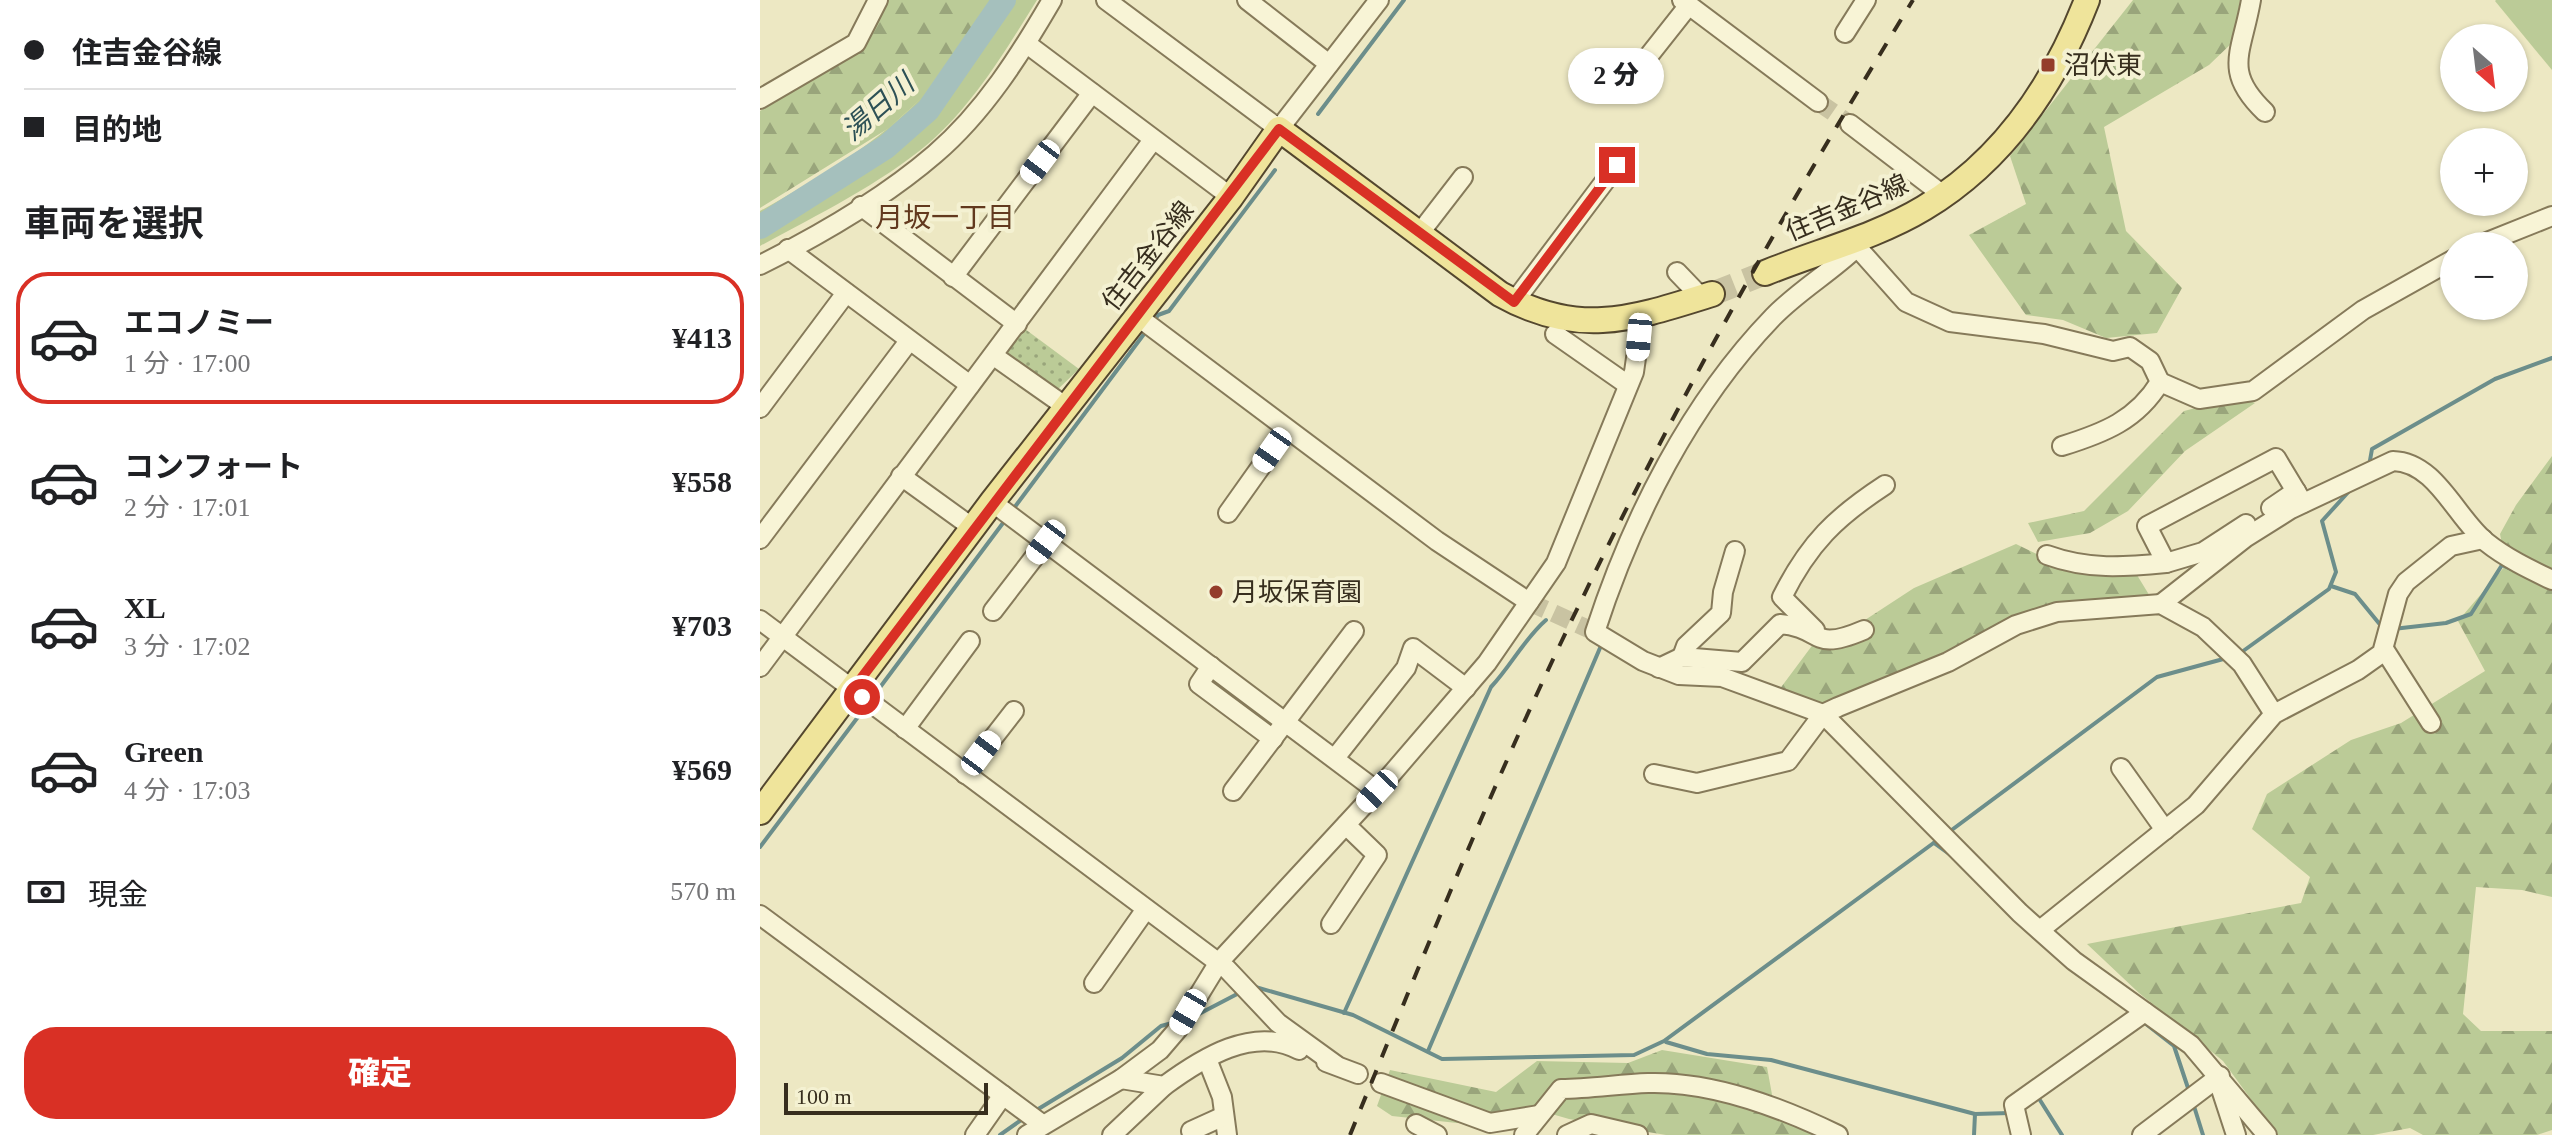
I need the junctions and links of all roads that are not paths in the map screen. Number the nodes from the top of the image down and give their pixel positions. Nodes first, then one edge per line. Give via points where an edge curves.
1 (878, 0) edge
2 (1052, 0) edge
3 (1106, 0) edge
4 (1379, 0) edge
5 (1866, 0) edge
6 (2251, 0) edge
7 (1255, 2) edge
8 (1686, 2) edge
9 (2083, 2) edge
10 (1845, 33) dead end
11 (1027, 44) junction
12 (1329, 64) junction
13 (1636, 72) dead end
14 (1092, 93) junction
15 (760, 99) edge
16 (1818, 102) tunnel mouth
17 (2265, 112) dead end
18 (1850, 124) tunnel mouth
19 (1279, 129) junction
20 (1153, 140) junction
21 (1617, 165) dead end
22 (1463, 177) dead end
23 (1943, 195) junction
24 (1231, 197) junction
25 (861, 206) junction
26 (2552, 216) edge
27 (2512, 232) edge
28 (1419, 234) junction
29 (1855, 242) junction
30 (783, 252) junction
31 (760, 265) edge
32 (2440, 267) edge
33 (1677, 272) dead end
34 (1765, 273) tunnel mouth
35 (953, 277) junction
36 (760, 279) edge
37 (846, 293) junction
38 (1707, 296) joint
39 (1514, 302) junction
40 (1636, 319) junction
41 (1146, 323) junction
42 (1017, 324) junction
43 (1555, 334) dead end
44 (909, 341) junction
45 (994, 356) junction
46 (2160, 382) junction
47 (970, 385) junction
48 (1628, 385) junction
49 (1065, 406) junction
50 (760, 408) edge
51 (1287, 430) junction
52 (2062, 446) dead end
53 (901, 476) junction
54 (1885, 485) dead end
55 (2300, 497) junction
56 (1003, 511) junction
57 (1228, 513) dead end
58 (973, 528) junction
59 (760, 539) edge
60 (2483, 539) junction
61 (1046, 542) junction
62 (1735, 551) dead end
63 (2047, 555) dead end
64 (2166, 563) junction
65 (2552, 580) edge
66 (1529, 602) junction
67 (2161, 604) junction
68 (993, 611) dead end
69 (760, 620) edge
70 (1864, 630) dead end
71 (1354, 631) dead end
72 (2388, 635) junction
73 (783, 637) junction
74 (1825, 640) junction
75 (970, 641) dead end
76 (1682, 657) junction
77 (1211, 666) junction
78 (760, 667) edge
79 (1659, 668) junction
80 (1466, 688) junction
81 (864, 698) junction
82 (1014, 711) dead end
83 (1823, 714) junction
84 (2274, 714) junction
85 (1286, 722) junction
86 (2431, 723) dead end
87 (905, 729) junction
88 (1273, 739) junction
89 (1335, 758) junction
90 (2121, 768) dead end
91 (965, 774) junction
92 (1654, 774) dead end
93 (1233, 791) dead end
94 (1377, 791) junction
95 (760, 812) edge
96 (1346, 825) junction
97 (2165, 830) junction
98 (1146, 909) junction
99 (760, 915) edge
100 (1331, 924) dead end
101 (2040, 930) junction
102 (1219, 962) junction
103 (1094, 983) dead end
104 (2140, 1016) junction
105 (1207, 1059) junction
106 (1336, 1065) junction
107 (1358, 1074) dead end
108 (2219, 1077) junction
109 (1121, 1079) junction
110 (1381, 1083) dead end
111 (1164, 1086) junction
112 (1003, 1095) junction
113 (1552, 1099) junction
114 (1539, 1115) junction
115 (1224, 1116) junction
116 (2017, 1120) edge
117 (1032, 1122) edge
118 (1416, 1124) dead end
119 (1191, 1131) dead end
120 (975, 1135) edge
121 (1112, 1135) edge
122 (1227, 1135) edge
123 (1437, 1135) edge
124 (1524, 1135) edge
125 (1537, 1135) edge
126 (1567, 1135) edge
127 (1638, 1135) edge
128 (1838, 1135) edge
129 (2142, 1135) edge
130 (2236, 1135) edge
131 (2267, 1135) edge

1 - 15 street via 867,28 847,51
2 - 11 street
3 - 19 street
4 - 12 street
5 - 10 street
6 - 17 street via 2238,80
7 - 12 street
8 - 13 street
8 - 16 street
9 - 23 main road, 住吉金谷線 via 2061,62 2033,107 1987,161
11 - 14 street
11 - 25 street via 937,153
12 - 19 street
14 - 20 street
14 - 35 street
18 - 23 street
19 - 24 main road, 住吉金谷線
19 - 28 main road
20 - 24 street
20 - 42 street
21 - 39 street
22 - 28 street
23 - 29 main road, 住吉金谷線
24 - 41 main road, 住吉金谷線
25 - 30 street
25 - 35 street
26 - 27 street
28 - 39 main road
29 - 34 main road, 住吉金谷線
29 - 46 street via 1906,302 1950,322 2044,334 2113,351 2130,347 2150,361
29 - 79 street via 1830,274 1776,314 1730,367 1674,450 1639,523 1595,632
30 - 31 street
30 - 36 street
30 - 37 street
32 - 46 street via 2363,310 2253,391 2199,399
33 - 38 street
35 - 42 street
37 - 44 street
37 - 50 street
38 - 40 main road
39 - 40 main road via 1571,320
40 - 48 street via 1638,356
41 - 49 main road, 住吉金谷線
41 - 51 street
42 - 45 street
43 - 48 street
44 - 47 street
44 - 59 street
45 - 47 street
45 - 49 street
46 - 52 street via 2147,404 2114,427
47 - 53 street
48 - 66 street via 1556,563
49 - 56 main road, 住吉金谷線
51 - 57 street
51 - 66 street
53 - 58 street
53 - 73 street
54 - 74 street via 1842,513 1797,567 1782,597
55 - 60 street via 2393,461 2407,461 2428,475
55 - 64 street via 2203,552
55 - 64 street via 2276,458 2147,526
55 - 67 street
56 - 58 main road, 住吉金谷線
56 - 61 street
58 - 81 main road, 住吉金谷線
60 - 65 street
60 - 72 street via 2451,546 2406,582
61 - 68 street
61 - 77 street
62 - 76 street via 1721,613 1686,646
63 - 64 street via 2089,566
66 - 80 street
67 - 83 street via 2057,612 2016,625 1948,662
67 - 84 street via 2203,627 2241,662
69 - 73 street
70 - 74 street via 1838,641
71 - 85 street
72 - 84 street via 2358,670
72 - 86 street
73 - 78 street
73 - 81 street
74 - 76 street via 1780,624 1742,662
75 - 87 street
76 - 79 street
77 - 85 street
77 - 88 street via 1199,684
79 - 83 street via 1679,675 1722,677
80 - 89 street via 1413,648 1406,668
80 - 94 street
81 - 87 street
81 - 95 main road, 住吉金谷線
82 - 91 street
83 - 92 street via 1788,761 1697,783
83 - 101 street
84 - 97 street via 2196,805
85 - 88 street
85 - 89 street
87 - 91 street
88 - 93 street
89 - 94 street
90 - 97 street
91 - 98 street
94 - 96 street
96 - 100 street via 1377,855
96 - 102 street
97 - 101 street
98 - 102 street
98 - 103 street
99 - 112 street
101 - 104 street
102 - 106 street via 1287,1030
102 - 109 street via 1178,1029
104 - 108 street via 2191,1045
104 - 116 street
105 - 106 street via 1265,1038 1282,1040
105 - 111 street
105 - 115 street
106 - 107 street
108 - 129 street
108 - 130 street
108 - 131 street
109 - 111 street
109 - 117 street
110 - 114 street via 1490,1123
111 - 121 street
112 - 117 street
112 - 120 street
113 - 114 street
113 - 125 street via 1548,1120
113 - 128 street via 1561,1089 1649,1083 1708,1088
114 - 124 street
115 - 119 street
115 - 122 street
118 - 123 street
126 - 127 street via 1591,1124

